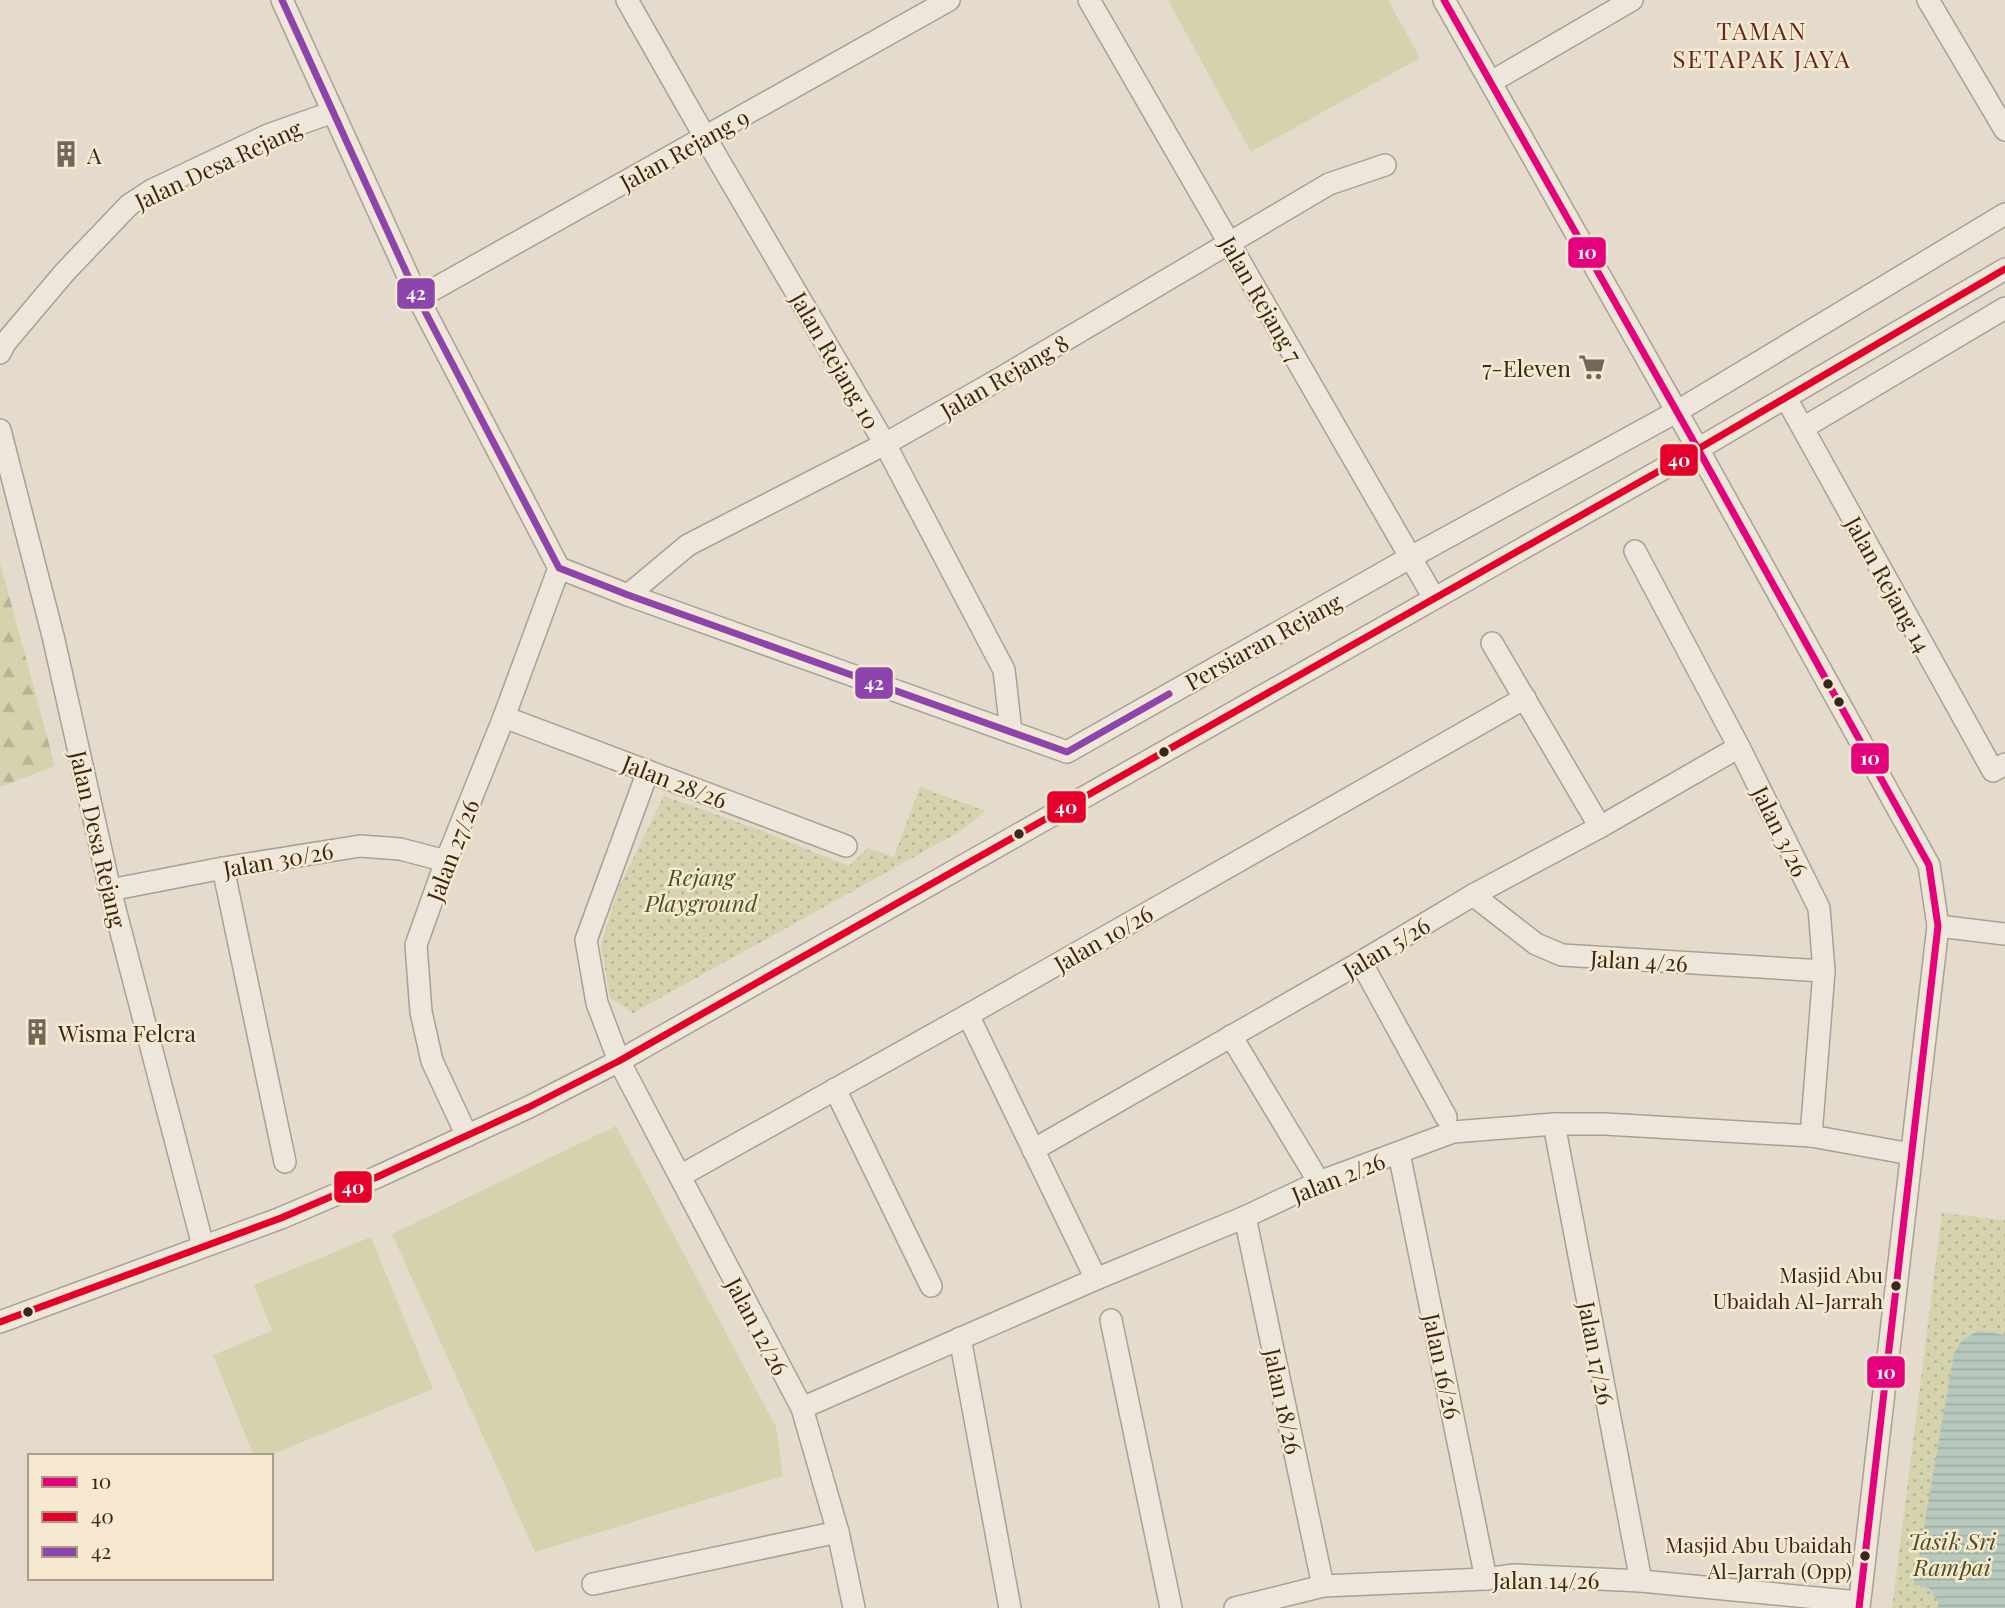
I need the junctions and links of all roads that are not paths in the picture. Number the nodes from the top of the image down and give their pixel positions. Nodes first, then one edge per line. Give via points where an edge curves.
1 (282, 0) edge
2 (627, 0) edge
3 (949, 0) edge
4 (1089, 0) edge
5 (1444, 0) edge
6 (1632, 0) edge
7 (1928, 0) edge
8 (1491, 82) junction
9 (333, 112) junction
10 (2005, 130) edge
11 (705, 137) junction
12 (1385, 165) dead end
13 (2005, 215) edge
14 (1229, 243) junction
15 (2005, 270) edge
16 (418, 298) junction
17 (2005, 308) edge
18 (0, 353) edge
19 (1786, 398) junction
20 (1676, 412) junction
21 (1803, 428) junction
22 (0, 430) edge
23 (885, 444) junction
24 (1698, 449) junction
25 (1635, 551) dead end
26 (1411, 557) junction
27 (559, 568) junction
28 (628, 595) junction
29 (1434, 598) junction
30 (1492, 643) dead end
31 (1525, 698) junction
32 (505, 717) junction
33 (1011, 733) junction
34 (1739, 747) junction
35 (1999, 767) edge
36 (648, 771) junction
37 (1600, 827) junction
38 (846, 846) dead end
39 (446, 861) junction
40 (223, 868) junction
41 (110, 890) junction
42 (1473, 895) junction
43 (1938, 926) junction
44 (2005, 934) edge
45 (1361, 962) junction
46 (1824, 971) junction
47 (968, 1015) junction
48 (1231, 1036) junction
49 (619, 1061) junction
50 (835, 1089) junction
51 (1446, 1117) dead end
52 (1554, 1124) junction
53 (467, 1136) junction
54 (1811, 1136) junction
55 (1033, 1150) junction
56 (1399, 1153) junction
57 (1911, 1154) junction
58 (285, 1162) dead end
59 (680, 1176) junction
60 (1319, 1182) junction
61 (1245, 1217) junction
62 (203, 1246) junction
63 (1096, 1279) junction
64 (931, 1286) dead end
65 (1111, 1320) dead end
66 (0, 1322) edge
67 (960, 1338) junction
68 (802, 1408) junction
69 (838, 1532) junction
70 (1486, 1579) junction
71 (1641, 1581) junction
72 (593, 1584) dead end
73 (1323, 1586) junction
74 (1805, 1602) edge
75 (1859, 1605) edge
76 (854, 1608) edge
77 (1010, 1608) edge
78 (1171, 1608) edge
79 (1235, 1608) edge

1 - 9 street
2 - 11 street, Jalan Rejang 10
3 - 11 street, Jalan Rejang 9
4 - 14 street, Jalan Rejang 7
5 - 8 street
6 - 8 street
7 - 10 street
8 - 20 street
9 - 16 street
9 - 18 street, Jalan Desa Rejang via 268,135 129,205 65,272
11 - 16 street, Jalan Rejang 9
11 - 23 street, Jalan Rejang 10
12 - 14 street, Jalan Rejang 8 via 1329,184
13 - 20 street, Persiaran Rejang
14 - 23 street, Jalan Rejang 8
14 - 26 street, Jalan Rejang 7
15 - 19 street
16 - 27 street
17 - 21 street
19 - 21 street, Jalan Rejang 14
19 - 24 street
20 - 24 street
20 - 26 street, Persiaran Rejang
21 - 35 street, Jalan Rejang 14
22 - 41 street, Jalan Desa Rejang via 53,636
23 - 28 street, Jalan Rejang 8 via 688,545
23 - 33 street, Jalan Rejang 10 via 1004,670
24 - 29 street
24 - 43 street via 1929,865
25 - 34 street, Jalan 3/26
26 - 29 street, Jalan Rejang 7
26 - 33 street, Persiaran Rejang via 1067,752
27 - 28 street, Persiaran Rejang
27 - 32 street, Jalan 27/26
28 - 33 street, Persiaran Rejang
29 - 49 street
30 - 31 street
31 - 37 street
31 - 47 street, Jalan 10/26
32 - 36 street, Jalan 28/26
32 - 39 street, Jalan 27/26
34 - 37 street, Jalan 5/26
34 - 46 street, Jalan 3/26 via 1819,908
36 - 38 street, Jalan 28/26
36 - 49 street, Jalan 12/26 via 586,940 597,1003
37 - 42 street, Jalan 5/26
39 - 40 street, Jalan 30/26 via 400,849 360,846
39 - 53 street, Jalan 27/26 via 416,945 416,968 432,1061
40 - 41 street, Jalan 30/26
40 - 58 street
41 - 62 street, Jalan Desa Rejang
42 - 45 street, Jalan 5/26
42 - 46 street, Jalan 4/26 via 1536,944 1562,955
43 - 44 street
43 - 57 street
45 - 48 street, Jalan 5/26
45 - 51 street
46 - 54 street, Jalan 3/26
47 - 50 street, Jalan 10/26
47 - 55 street
48 - 55 street, Jalan 5/26
48 - 60 street
49 - 53 street
49 - 59 street, Jalan 12/26
50 - 59 street, Jalan 10/26
50 - 64 street
52 - 54 street, Jalan 2/26
52 - 56 street, Jalan 2/26 via 1453,1132
52 - 71 street, Jalan 17/26
53 - 62 street via 281,1218
54 - 57 street, Jalan 2/26
55 - 63 street
56 - 60 street, Jalan 2/26
56 - 70 street, Jalan 16/26
57 - 75 street
59 - 68 street, Jalan 12/26
60 - 61 street, Jalan 2/26
61 - 63 street, Jalan 2/26
61 - 73 street, Jalan 18/26
62 - 66 street
63 - 67 street, Jalan 2/26
65 - 78 street
67 - 68 street, Jalan 2/26
67 - 77 street
68 - 69 street, Jalan 12/26
69 - 72 street
69 - 76 street, Jalan 12/26
70 - 71 street, Jalan 14/26 via 1514,1575
70 - 73 street, Jalan 14/26
71 - 74 street, Jalan 14/26
73 - 79 street, Jalan 14/26
74 - 75 street, Jalan 14/26

